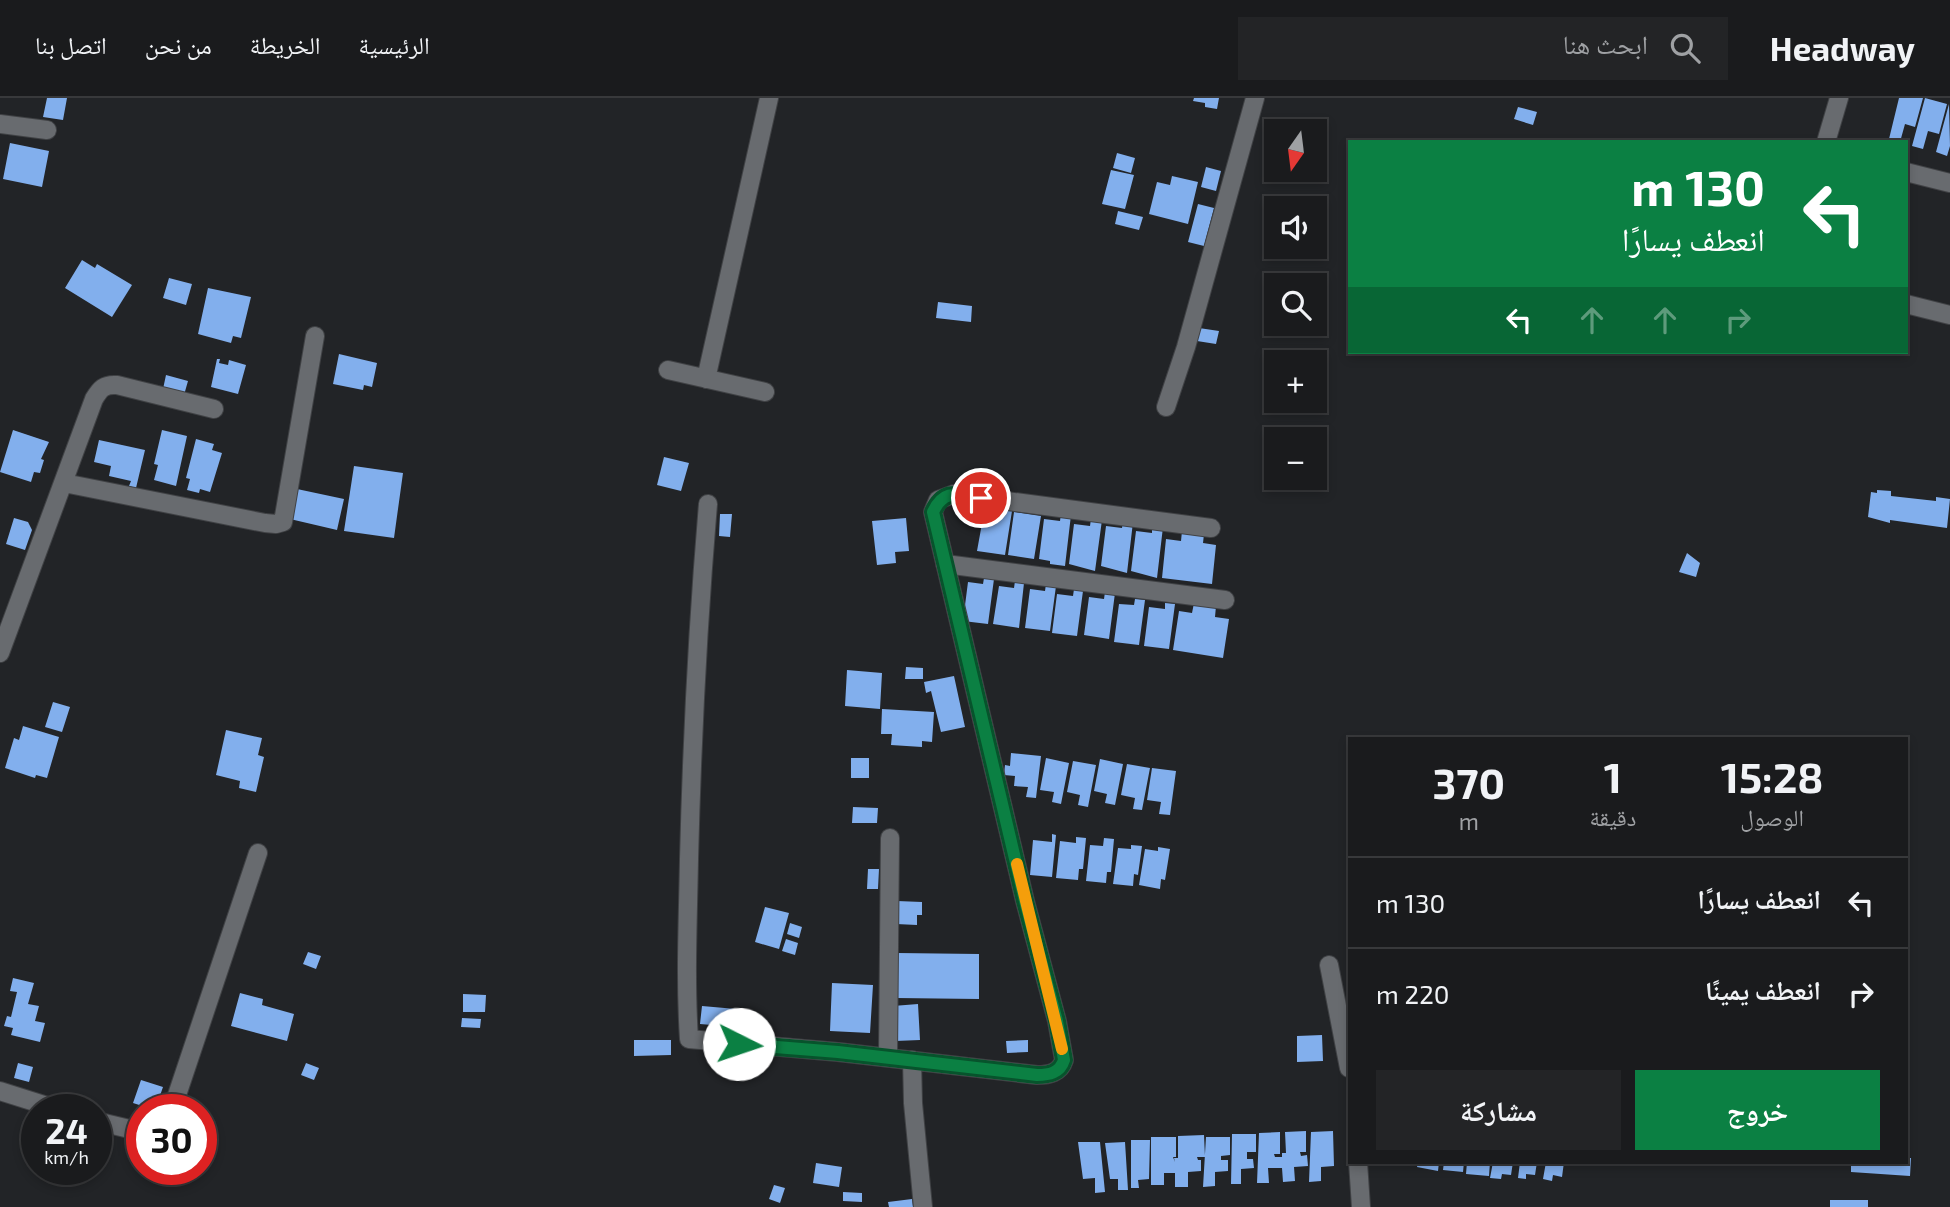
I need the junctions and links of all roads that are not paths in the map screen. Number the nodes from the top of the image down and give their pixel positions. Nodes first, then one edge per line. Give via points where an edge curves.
1 (769, 98) edge
2 (1255, 98) edge
3 (1839, 98) edge
4 (0, 124) edge
5 (47, 130) dead end
6 (1827, 140) edge
7 (1908, 172) edge
8 (1950, 183) edge
9 (1908, 305) edge
10 (1950, 316) edge
11 (315, 336) dead end
12 (668, 370) dead end
13 (706, 379) junction
14 (765, 393) dead end
15 (1166, 407) dead end
16 (214, 410) dead end
17 (64, 483) junction
18 (708, 504) dead end
19 (1211, 528) dead end
20 (945, 564) junction
21 (1225, 600) dead end
22 (0, 653) edge
23 (890, 838) dead end
24 (258, 853) dead end
25 (1329, 965) dead end
26 (888, 1058) junction
27 (912, 1060) junction
28 (1348, 1063) edge
29 (0, 1091) edge
30 (177, 1094) edge
31 (21, 1098) edge
32 (1359, 1164) edge
33 (923, 1207) edge
34 (1361, 1207) edge

1 - 13 street
2 - 15 street
3 - 6 street
4 - 5 street
7 - 8 street
9 - 10 street
11 - 17 street via 283,522 265,523
12 - 13 street
13 - 14 street
16 - 17 street via 109,384 94,399
17 - 22 street
18 - 26 street via 691,802 689,1039
19 - 20 street via 954,494 938,500 933,512
20 - 21 street
20 - 27 street via 1064,1060 1055,1073 1046,1075
23 - 26 street
24 - 30 street
25 - 28 street
26 - 27 street
27 - 33 street
29 - 31 street
32 - 34 street

